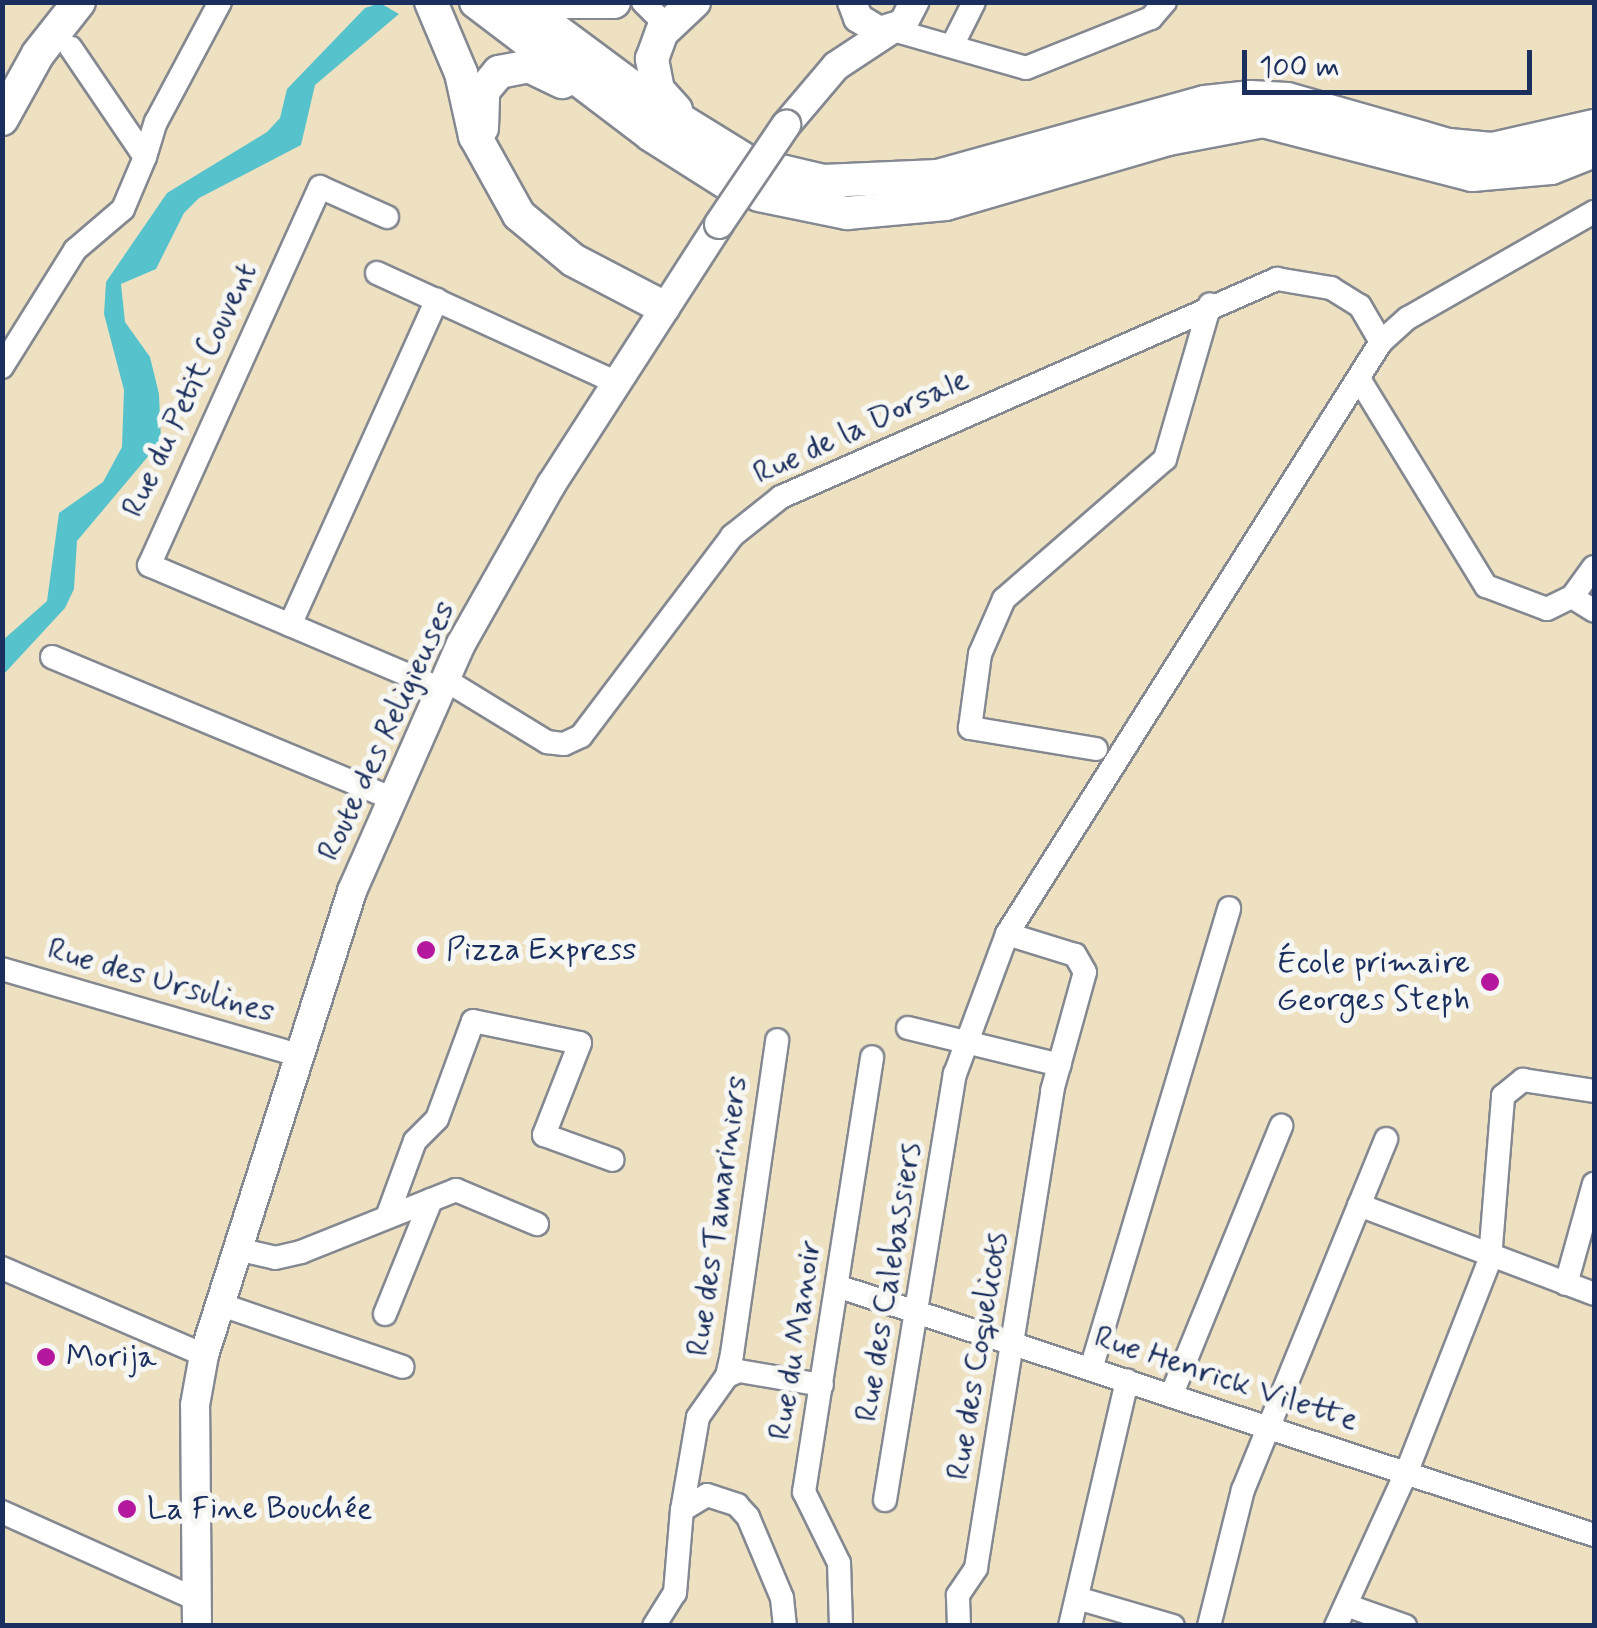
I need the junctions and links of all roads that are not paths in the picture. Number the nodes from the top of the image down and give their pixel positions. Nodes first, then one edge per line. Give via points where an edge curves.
1 (52, 2) edge
2 (78, 2) edge
3 (220, 2) edge
4 (476, 2) edge
5 (518, 2) edge
6 (553, 2) edge
7 (614, 2) edge
8 (643, 2) edge
9 (694, 2) edge
10 (974, 2) edge
11 (1165, 2) edge
12 (853, 6) edge
13 (906, 14) edge
14 (434, 16) edge
15 (662, 32) junction
16 (952, 46) junction
17 (71, 48) dead end
18 (836, 66) junction
19 (2, 76) edge
20 (487, 84) junction
21 (2, 119) edge
22 (1594, 126) edge
23 (652, 135) junction
24 (1594, 152) edge
25 (145, 157) junction
26 (728, 162) junction
27 (490, 172) junction
28 (1594, 212) edge
29 (387, 218) dead end
30 (377, 273) dead end
31 (436, 300) junction
32 (1210, 304) junction
33 (663, 307) junction
34 (1381, 342) junction
35 (2, 368) edge
36 (1359, 379) junction
37 (616, 384) junction
38 (1594, 567) edge
39 (1572, 598) junction
40 (1594, 611) edge
41 (290, 625) junction
42 (52, 657) dead end
43 (442, 684) junction
44 (1096, 749) dead end
45 (388, 798) junction
46 (1229, 908) dead end
47 (1006, 934) junction
48 (2, 969) edge
49 (908, 1028) dead end
50 (777, 1040) dead end
51 (967, 1041) junction
52 (302, 1056) junction
53 (872, 1057) dead end
54 (1060, 1064) junction
55 (1594, 1091) edge
56 (1281, 1126) dead end
57 (1386, 1139) dead end
58 (613, 1160) dead end
59 (1594, 1184) edge
60 (431, 1200) junction
61 (1358, 1205) junction
62 (387, 1218) junction
63 (536, 1224) dead end
64 (237, 1249) junction
65 (1490, 1259) junction
66 (2, 1268) edge
67 (1566, 1284) junction
68 (838, 1286) junction
69 (1594, 1294) edge
70 (219, 1304) junction
71 (918, 1312) junction
72 (385, 1314) dead end
73 (1014, 1344) junction
74 (204, 1355) junction
75 (403, 1367) dead end
76 (1091, 1370) junction
77 (727, 1376) junction
78 (1127, 1381) junction
79 (822, 1385) junction
80 (1171, 1396) junction
81 (1268, 1428) junction
82 (1407, 1471) junction
83 (886, 1500) dead end
84 (682, 1510) junction
85 (2, 1512) edge
86 (1594, 1535) edge
87 (1077, 1598) junction
88 (196, 1612) edge
89 (1341, 1615) edge
90 (654, 1626) edge
91 (786, 1626) edge
92 (842, 1626) edge
93 (959, 1626) edge
94 (1070, 1626) edge
95 (1173, 1626) edge
96 (1209, 1626) edge
97 (1405, 1626) edge

1 - 19 highway
2 - 21 highway via 38,54
3 - 25 street via 156,122
4 - 23 highway
5 - 26 highway
6 - 7 highway
8 - 15 street
9 - 15 highway
10 - 16 street
11 - 16 street via 1152,18 1026,68
12 - 13 main road via 864,24
12 - 18 main road, Route des Religieuses
13 - 16 street
13 - 18 main road, Route des Religieuses
14 - 20 highway
14 - 27 highway
15 - 26 highway via 652,59 658,90
17 - 25 street
18 - 33 main road, Route des Religieuses, bridge via 786,125
20 - 23 highway via 499,72 529,66
20 - 27 highway via 481,120
22 - 24 highway via 1492,149 1449,145 1318,107 1250,97 1205,102 938,176 768,183 848,213 919,208 1216,126 1263,122 1472,175 1552,168
23 - 26 highway
25 - 35 street via 122,209 74,250
27 - 33 highway via 519,215 547,241
28 - 34 street via 1408,318
29 - 41 street, Rue du Petit Couvent via 320,187 149,556 154,571
30 - 31 street
31 - 37 street
31 - 41 street
32 - 34 street, Rue de la Dorsale via 1277,278 1304,280 1360,306
32 - 43 street, Rue de la Dorsale via 753,514 692,584 581,736 546,742
32 - 44 street via 1165,459 1004,600 980,654 970,728
33 - 37 main road, Route des Religieuses
34 - 36 street, Rue des Calebassiers
36 - 39 street via 1478,579 1540,610
36 - 47 street, Rue des Calebassiers
37 - 43 main road, Route des Religieuses via 550,484
38 - 39 street
39 - 40 street
41 - 43 street, Rue du Petit Couvent
42 - 45 street
43 - 45 main road, Route des Religieuses
45 - 52 main road, Route des Religieuses
46 - 76 street
47 - 51 street, Rue des Calebassiers
47 - 54 street, Rue des Coquelicots via 1075,955 1085,972
48 - 52 street, Rue des Ursulines
49 - 51 street
50 - 77 street, Rue des Tamariniers
51 - 54 street
51 - 71 street, Rue des Calebassiers via 955,1074
52 - 64 main road, Route des Religieuses
53 - 68 street, Rue du Manoir
54 - 73 street, Rue des Coquelicots
55 - 65 street via 1523,1080 1504,1096
56 - 80 street
57 - 61 street
58 - 62 street via 544,1135 580,1043 473,1021 436,1119 415,1141
59 - 67 street
60 - 62 street
60 - 63 street via 456,1190
60 - 72 street
61 - 65 street
61 - 81 street
62 - 64 street via 275,1258
64 - 70 main road, Route des Religieuses
65 - 67 street
65 - 82 street
66 - 74 street
67 - 69 street
68 - 71 street, Rue Henrick Vilette
68 - 79 street, Rue du Manoir
70 - 74 main road, Route des Religieuses
70 - 75 street
71 - 73 street, Rue Henrick Vilette
71 - 83 street, Rue des Calebassiers
73 - 76 street, Rue Henrick Vilette
73 - 93 street, Rue des Coquelicots via 976,1568 958,1595
74 - 88 main road, Route des Religieuses via 194,1404
76 - 78 street, Rue Henrick Vilette
77 - 79 street via 739,1371
77 - 84 street, Rue des Tamariniers via 698,1418
78 - 80 street, Rue Henrick Vilette
78 - 87 street
79 - 92 street, Rue du Manoir via 804,1492 839,1563
80 - 81 street, Rue Henrick Vilette
81 - 82 street, Rue Henrick Vilette
81 - 96 street via 1243,1490
82 - 86 street, Rue Henrick Vilette
82 - 89 street
84 - 90 street, Rue des Tamariniers via 675,1593
84 - 91 street via 707,1496 738,1505 748,1516 782,1598
85 - 88 street
87 - 94 street
87 - 95 street
89 - 97 street

